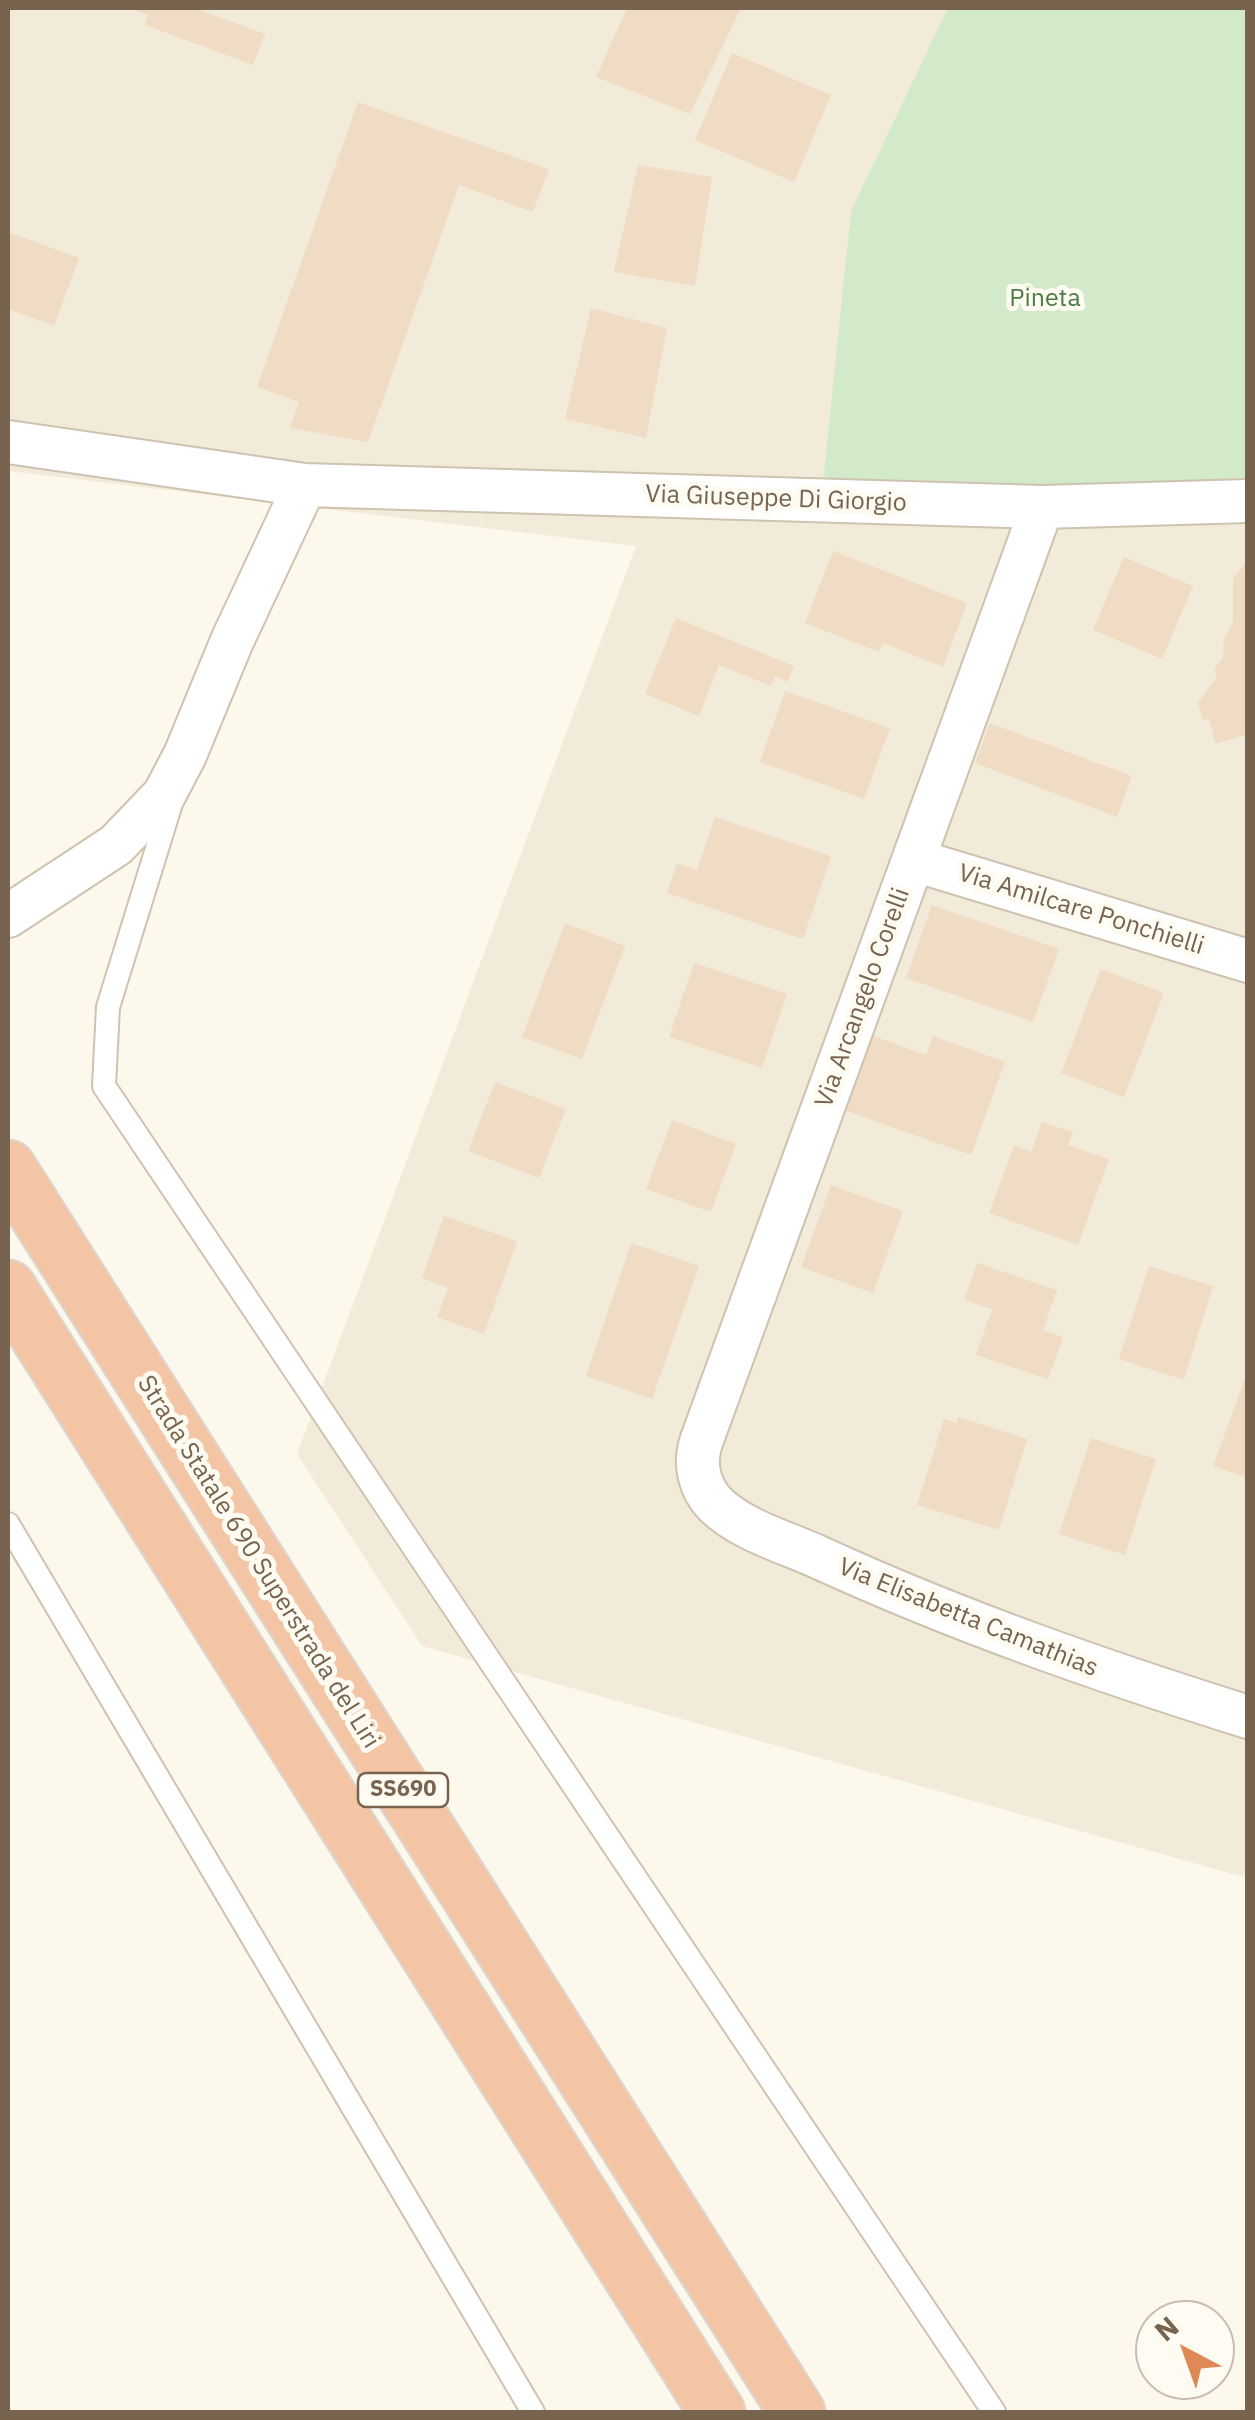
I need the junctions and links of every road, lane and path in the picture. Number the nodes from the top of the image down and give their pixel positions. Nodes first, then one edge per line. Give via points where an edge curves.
1 (8, 442) edge
2 (305, 485) junction
3 (1248, 501) edge
4 (1042, 507) junction
5 (185, 755) junction
6 (914, 860) junction
7 (8, 916) edge
8 (1248, 961) edge
9 (8, 1168) edge
10 (8, 1288) edge
11 (704, 1490) joint
12 (8, 1524) edge
13 (1248, 1717) edge
14 (534, 2412) edge
15 (717, 2412) edge
16 (797, 2412) edge
17 (994, 2412) edge

1 - 2 street, Via Giuseppe Di Giorgio
2 - 4 street, Via Giuseppe Di Giorgio
2 - 5 street
3 - 4 street, Via Giuseppe Di Giorgio
4 - 6 street, Via Arcangelo Corelli
5 - 7 street via 164,795 124,838
5 - 17 lane via 108,1007 104,1086
6 - 8 street, Via Amilcare Ponchielli
6 - 11 street, Via Arcangelo Corelli via 701,1442
9 - 16 highway, Strada Statale 690 Superstrada del Liri / SS690
10 - 15 highway, SS690
11 - 13 street, Via Elisabetta Camathias via 742,1522 894,1592 1088,1666
12 - 14 lane

